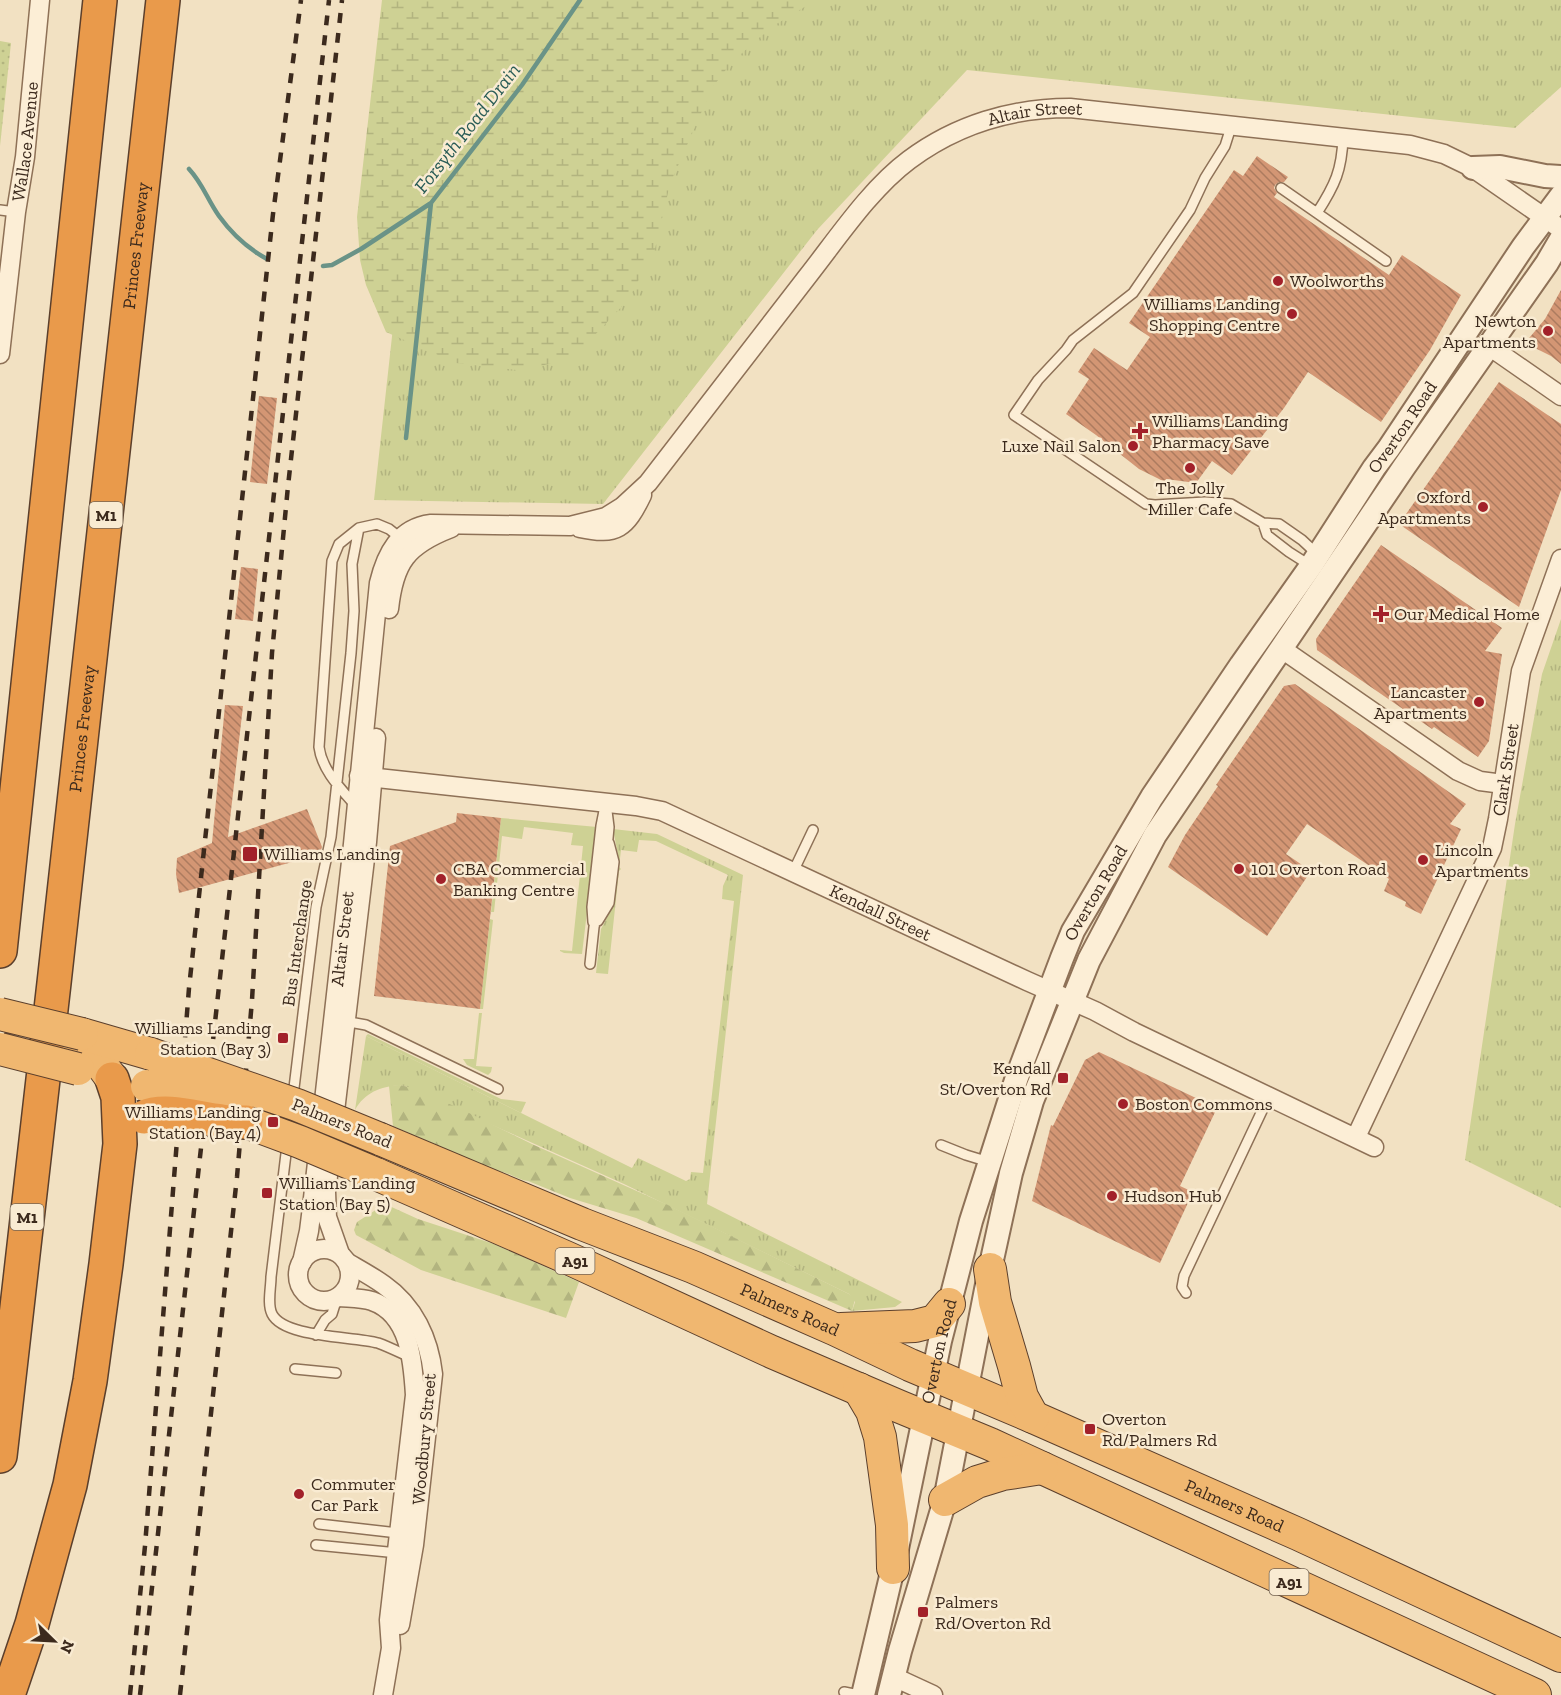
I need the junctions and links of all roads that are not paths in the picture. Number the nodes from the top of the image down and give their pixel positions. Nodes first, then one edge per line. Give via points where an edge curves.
1 (40, 0) edge
2 (100, 0) edge
3 (163, 0) edge
4 (1232, 124) junction
5 (1343, 137) junction
6 (1473, 168) junction
7 (1561, 177) edge
8 (1281, 188) dead end
9 (1561, 196) edge
10 (8, 211) edge
11 (1317, 213) junction
12 (1553, 224) edge
13 (1561, 239) edge
14 (1386, 261) dead end
15 (1489, 346) junction
16 (0, 354) edge
17 (1561, 396) edge
18 (1263, 523) junction
19 (359, 528) junction
20 (406, 544) junction
21 (1561, 559) edge
22 (1314, 560) junction
23 (1333, 573) junction
24 (1282, 649) junction
25 (366, 777) junction
26 (337, 784) junction
27 (1503, 784) junction
28 (606, 803) junction
29 (356, 807) junction
30 (813, 830) dead end
31 (793, 872) junction
32 (594, 927) junction
33 (0, 951) edge
34 (590, 963) dead end
35 (1048, 990) junction
36 (1073, 1000) junction
37 (0, 1014) edge
38 (339, 1021) junction
39 (70, 1037) junction
40 (0, 1049) edge
41 (112, 1079) junction
42 (498, 1089) dead end
43 (1269, 1096) junction
44 (246, 1122) junction
45 (1356, 1137) junction
46 (120, 1144) junction
47 (941, 1145) dead end
48 (1374, 1147) dead end
49 (989, 1162) junction
50 (344, 1259) junction
51 (302, 1262) junction
52 (990, 1269) junction
53 (1186, 1293) dead end
54 (338, 1298) junction
55 (949, 1304) junction
56 (834, 1329) junction
57 (316, 1335) junction
58 (412, 1358) junction
59 (295, 1369) dead end
60 (336, 1373) dead end
61 (934, 1375) junction
62 (859, 1389) junction
63 (967, 1389) junction
64 (925, 1417) junction
65 (1033, 1417) junction
66 (959, 1431) junction
67 (0, 1456) edge
68 (1042, 1468) junction
69 (945, 1500) junction
70 (319, 1524) dead end
71 (357, 1529) junction
72 (398, 1533) junction
73 (316, 1545) dead end
74 (414, 1545) junction
75 (355, 1548) junction
76 (398, 1554) junction
77 (893, 1568) junction
78 (391, 1648) junction
79 (1555, 1651) edge
80 (892, 1686) edge
81 (855, 1694) edge
82 (8, 1695) edge
83 (383, 1695) edge
84 (933, 1695) edge
85 (1536, 1695) edge

1 - 10 street, Wallace Avenue via 25,157
2 - 33 highway
3 - 67 highway, Princes Freeway / M1
4 - 5 street, Altair Street
4 - 18 lane via 1225,146 1190,210 1132,293 1073,340 1014,415 1146,504 1231,504
4 - 20 street, Altair Street via 1053,108 988,119 951,134 896,170 873,195 648,483 622,507 606,517 570,526 422,525 412,529
5 - 6 street, Altair Street via 1428,149
5 - 11 lane via 1337,177
6 - 7 street via 1500,167
6 - 12 street, Altair Street
8 - 11 lane
9 - 12 street, Overton Road
10 - 16 street, Wallace Avenue
11 - 14 lane
12 - 22 street, Overton Road via 1518,254
13 - 15 street, Overton Road
15 - 17 street
15 - 23 street, Overton Road
18 - 22 lane via 1267,535 1289,552
18 - 22 lane via 1279,524 1302,540
19 - 20 lane via 377,524
19 - 26 lane, Bus Interchange via 352,564 353,622
19 - 26 lane via 339,544 332,561 319,747 324,765
20 - 25 street, Altair Street via 385,561 380,583
21 - 27 street, Clark Street via 1524,660
22 - 23 lane
22 - 35 street, Overton Road via 1146,807 1073,931
23 - 24 street, Overton Road
24 - 27 street via 1458,771 1480,781
24 - 36 street, Overton Road via 1155,835 1089,960
25 - 28 street, Kendall Street
25 - 29 street, Altair Street
25 - 38 street, Altair Street via 367,842
26 - 29 lane
26 - 57 lane, Bus Interchange via 331,837 316,907 271,1277 273,1315 280,1323
27 - 45 street, Clark Street via 1488,859
28 - 31 street, Kendall Street via 662,811
28 - 32 lane via 592,907
28 - 32 lane via 608,838
29 - 38 street, Altair Street
30 - 31 lane
31 - 35 street, Kendall Street
32 - 34 lane
35 - 36 street, Kendall Street
35 - 49 street, Overton Road
36 - 43 street, Kendall Street
36 - 52 street, Overton Road via 1032,1101
37 - 39 highway, Palmers Road / A91, bridge
38 - 42 lane via 366,1025
38 - 50 street, Altair Street via 326,1192 327,1216
38 - 51 street, Altair Street
39 - 41 highway
39 - 56 highway, Palmers Road / A91, bridge via 151,1054 297,1105
40 - 41 highway, Palmers Road / A91, bridge
41 - 44 highway, Palmers Road / A91, bridge via 214,1104
41 - 46 highway via 118,1097
43 - 45 street, Kendall Street
43 - 53 lane via 1184,1276 1182,1287
44 - 46 highway, bridge via 151,1114 136,1122
44 - 62 highway, Palmers Road / A91, bridge via 376,1174
45 - 48 street, Kendall Street
46 - 82 highway via 90,1381 70,1485
47 - 49 lane
49 - 55 street, Overton Road
50 - 51 street via 334,1251 320,1250
50 - 54 street via 350,1282
50 - 74 street, Woodbury Street via 405,1304 430,1353 433,1374
51 - 54 street via 298,1278 305,1294 320,1302
52 - 63 street, Overton Road
52 - 65 highway via 995,1302 1022,1397
54 - 57 lane via 332,1314
54 - 58 street, Woodbury Street via 373,1302 387,1309 402,1328
55 - 56 highway via 935,1321 915,1326
55 - 61 street, Overton Road
56 - 61 highway, Palmers Road / A91
57 - 58 lane, Bus Interchange via 377,1343
58 - 72 street, Woodbury Street via 415,1395
59 - 60 lane
61 - 63 highway, Palmers Road / A91
61 - 64 street, Overton Road
62 - 64 highway, Palmers Road / A91
62 - 77 highway via 872,1411 880,1437 892,1525
63 - 65 highway, Palmers Road / A91
63 - 66 street, Overton Road
64 - 66 highway, Palmers Road / A91
64 - 77 street, Overton Road
65 - 79 highway, Palmers Road / A91
66 - 68 highway, Palmers Road / A91
66 - 69 street, Overton Road
68 - 69 highway via 977,1482
68 - 85 highway, Palmers Road / A91
69 - 80 street, Overton Road
70 - 71 lane
71 - 72 lane
71 - 75 lane
72 - 74 street
72 - 76 street, Woodbury Street
73 - 75 lane
74 - 76 street
74 - 78 street, Woodbury Street via 401,1619
75 - 76 lane
76 - 78 street, Woodbury Street via 389,1620
77 - 81 street, Overton Road
78 - 83 street, Woodbury Street
80 - 84 street

